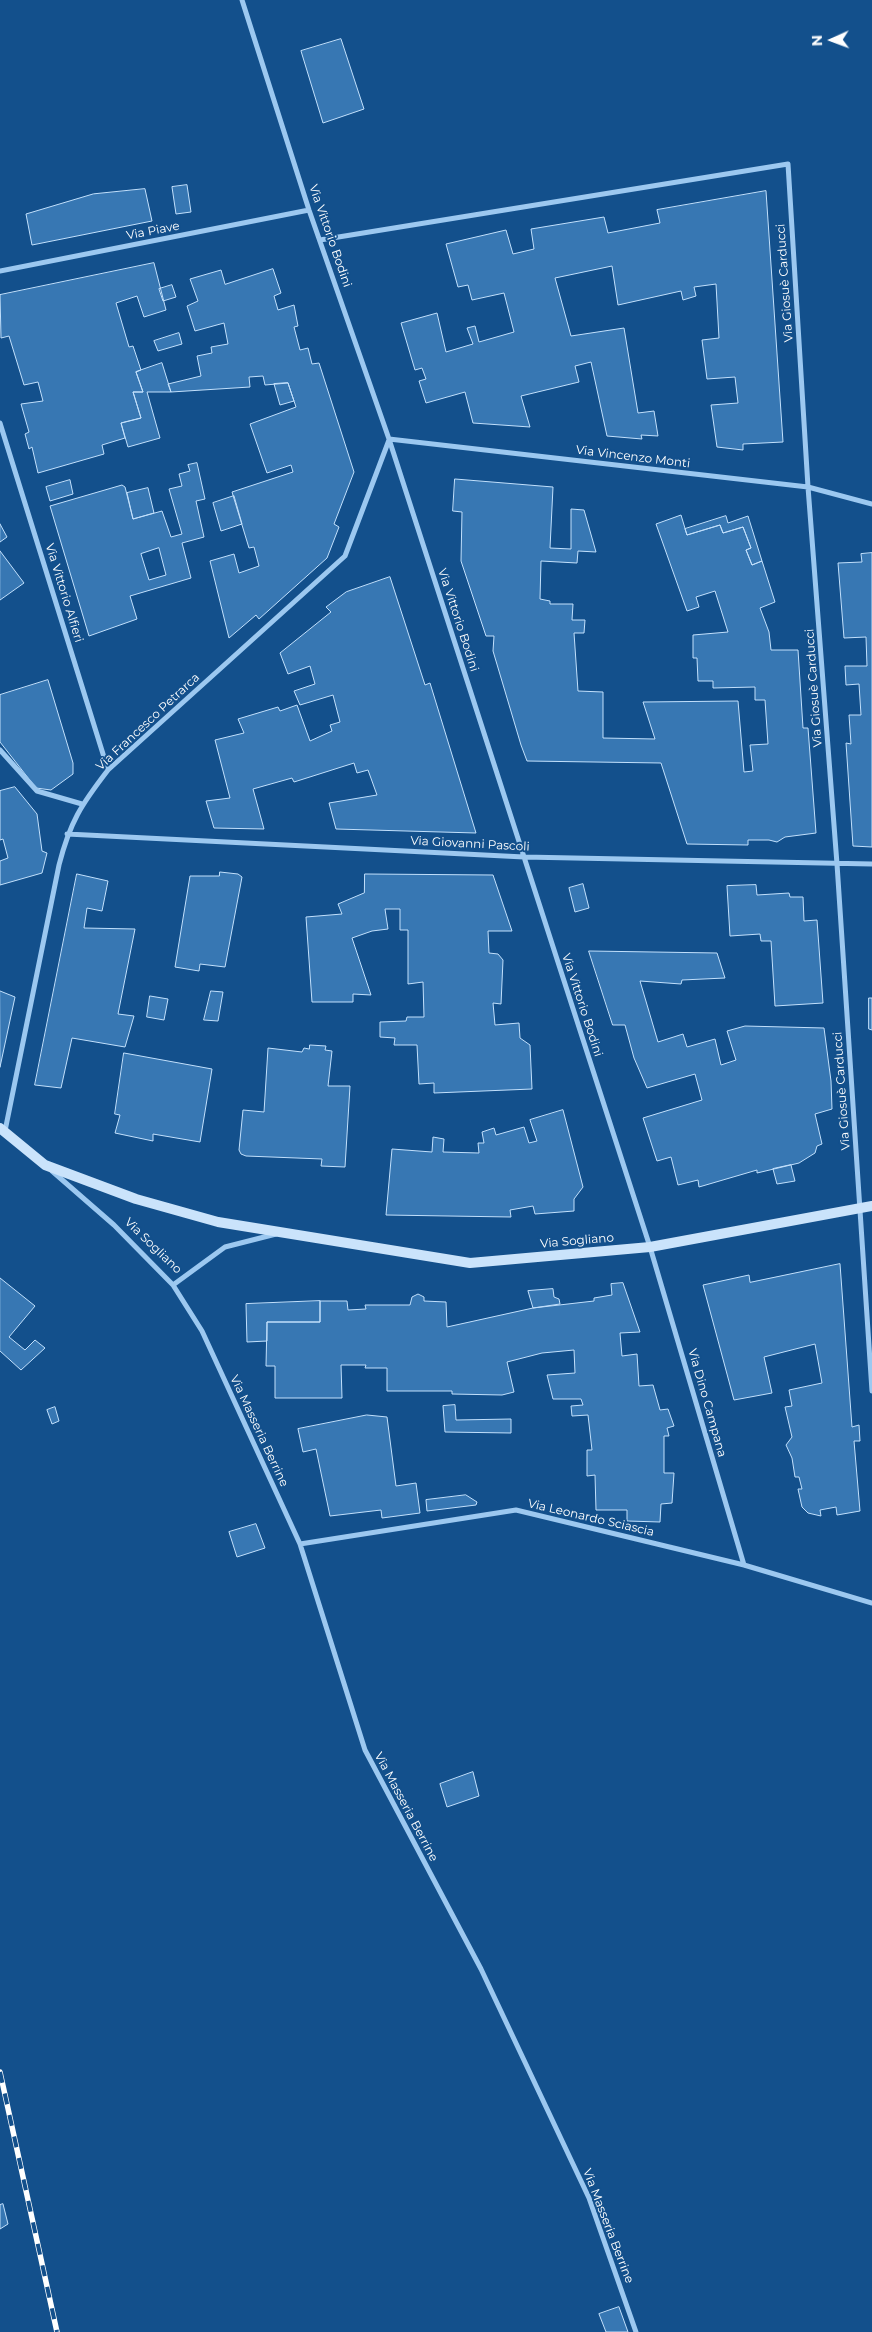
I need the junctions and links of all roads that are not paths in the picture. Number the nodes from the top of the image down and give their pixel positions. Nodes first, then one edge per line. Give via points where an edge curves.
1 (242, 0) edge
2 (309, 210) junction
3 (320, 240) junction
4 (0, 271) edge
5 (0, 422) edge
6 (389, 440) junction
7 (808, 487) junction
8 (872, 504) edge
9 (0, 750) edge
10 (108, 770) junction
11 (82, 804) junction
12 (67, 834) junction
13 (524, 857) junction
14 (837, 864) junction
15 (872, 864) edge
16 (2, 1129) edge
17 (45, 1165) junction
18 (872, 1206) edge
19 (859, 1210) junction
20 (282, 1232) junction
21 (650, 1247) junction
22 (173, 1285) junction
23 (872, 1391) edge
24 (300, 1544) junction
25 (744, 1564) junction
26 (872, 1603) edge
27 (636, 2332) edge

1 - 2 street, Via Vittorio Bodini
2 - 3 street, Via Vittorio Bodini
2 - 4 street, Via Piave
3 - 6 street, Via Vittorio Bodini
3 - 7 street, Via Giosuè Carducci via 788,164
5 - 10 street, Via Vittorio Alfieri
6 - 7 street, Via Vincenzo Monti
6 - 10 street, Via Francesco Petrarca via 345,556
6 - 13 street, Via Vittorio Bodini
7 - 8 street, Via Vincenzo Monti
7 - 14 street, Via Giosuè Carducci
9 - 11 street via 37,791
10 - 11 street, Via Francesco Petrarca
11 - 12 street, Via Francesco Petrarca
12 - 13 street, Via Giovanni Pascoli
12 - 16 street, Via Francesco Petrarca
13 - 14 street, Via Giovanni Pascoli
13 - 21 street, Via Vittorio Bodini
14 - 15 street, Via Giovanni Pascoli
14 - 19 street, Via Giosuè Carducci
16 - 17 street, Via Sogliano
17 - 20 street, Via Sogliano via 136,1199 218,1222
17 - 22 street, Via Sogliano via 114,1225
18 - 19 street, Via Sogliano
19 - 21 street, Via Sogliano
19 - 23 street, Via Giosuè Carducci
20 - 21 street, Via Sogliano via 470,1262
20 - 22 street, Via Sogliano via 225,1247
21 - 25 street, Via Dino Campana
22 - 24 street, Via Masseria Berrine via 202,1331
24 - 25 street, Via Leonardo Sciascia via 516,1510
24 - 27 street, Via Masseria Berrine via 365,1750 481,1970 585,2189
25 - 26 street, Via Leonardo Sciascia

